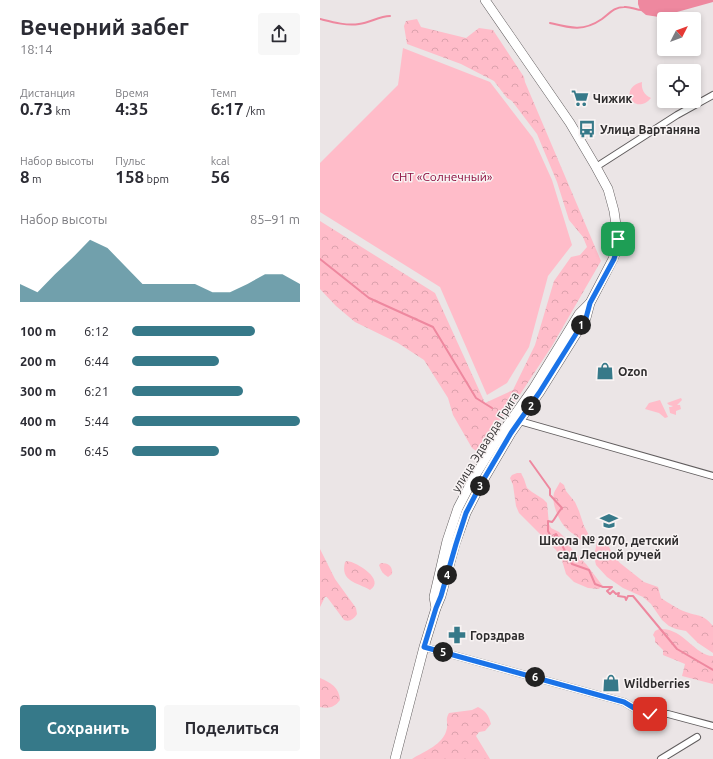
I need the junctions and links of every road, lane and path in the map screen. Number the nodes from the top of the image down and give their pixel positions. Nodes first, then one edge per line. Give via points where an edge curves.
1 (485, 0) edge
2 (713, 95) edge
3 (596, 167) junction
4 (515, 420) junction
5 (713, 476) edge
6 (424, 647) junction
7 (713, 726) edge
8 (697, 736) dead end
9 (395, 758) edge
10 (661, 759) edge

1 - 3 street, улица Эдварда Грига via 570,123
2 - 3 street
3 - 4 street, улица Эдварда Грига via 608,189 614,211 618,239 614,259 590,303 586,318 539,393
4 - 5 street
4 - 6 street, улица Эдварда Грига via 473,479 458,508 447,541 434,597 436,608
6 - 7 street via 624,702 647,714 668,714
6 - 9 street, улица Эдварда Грига
8 - 10 street

